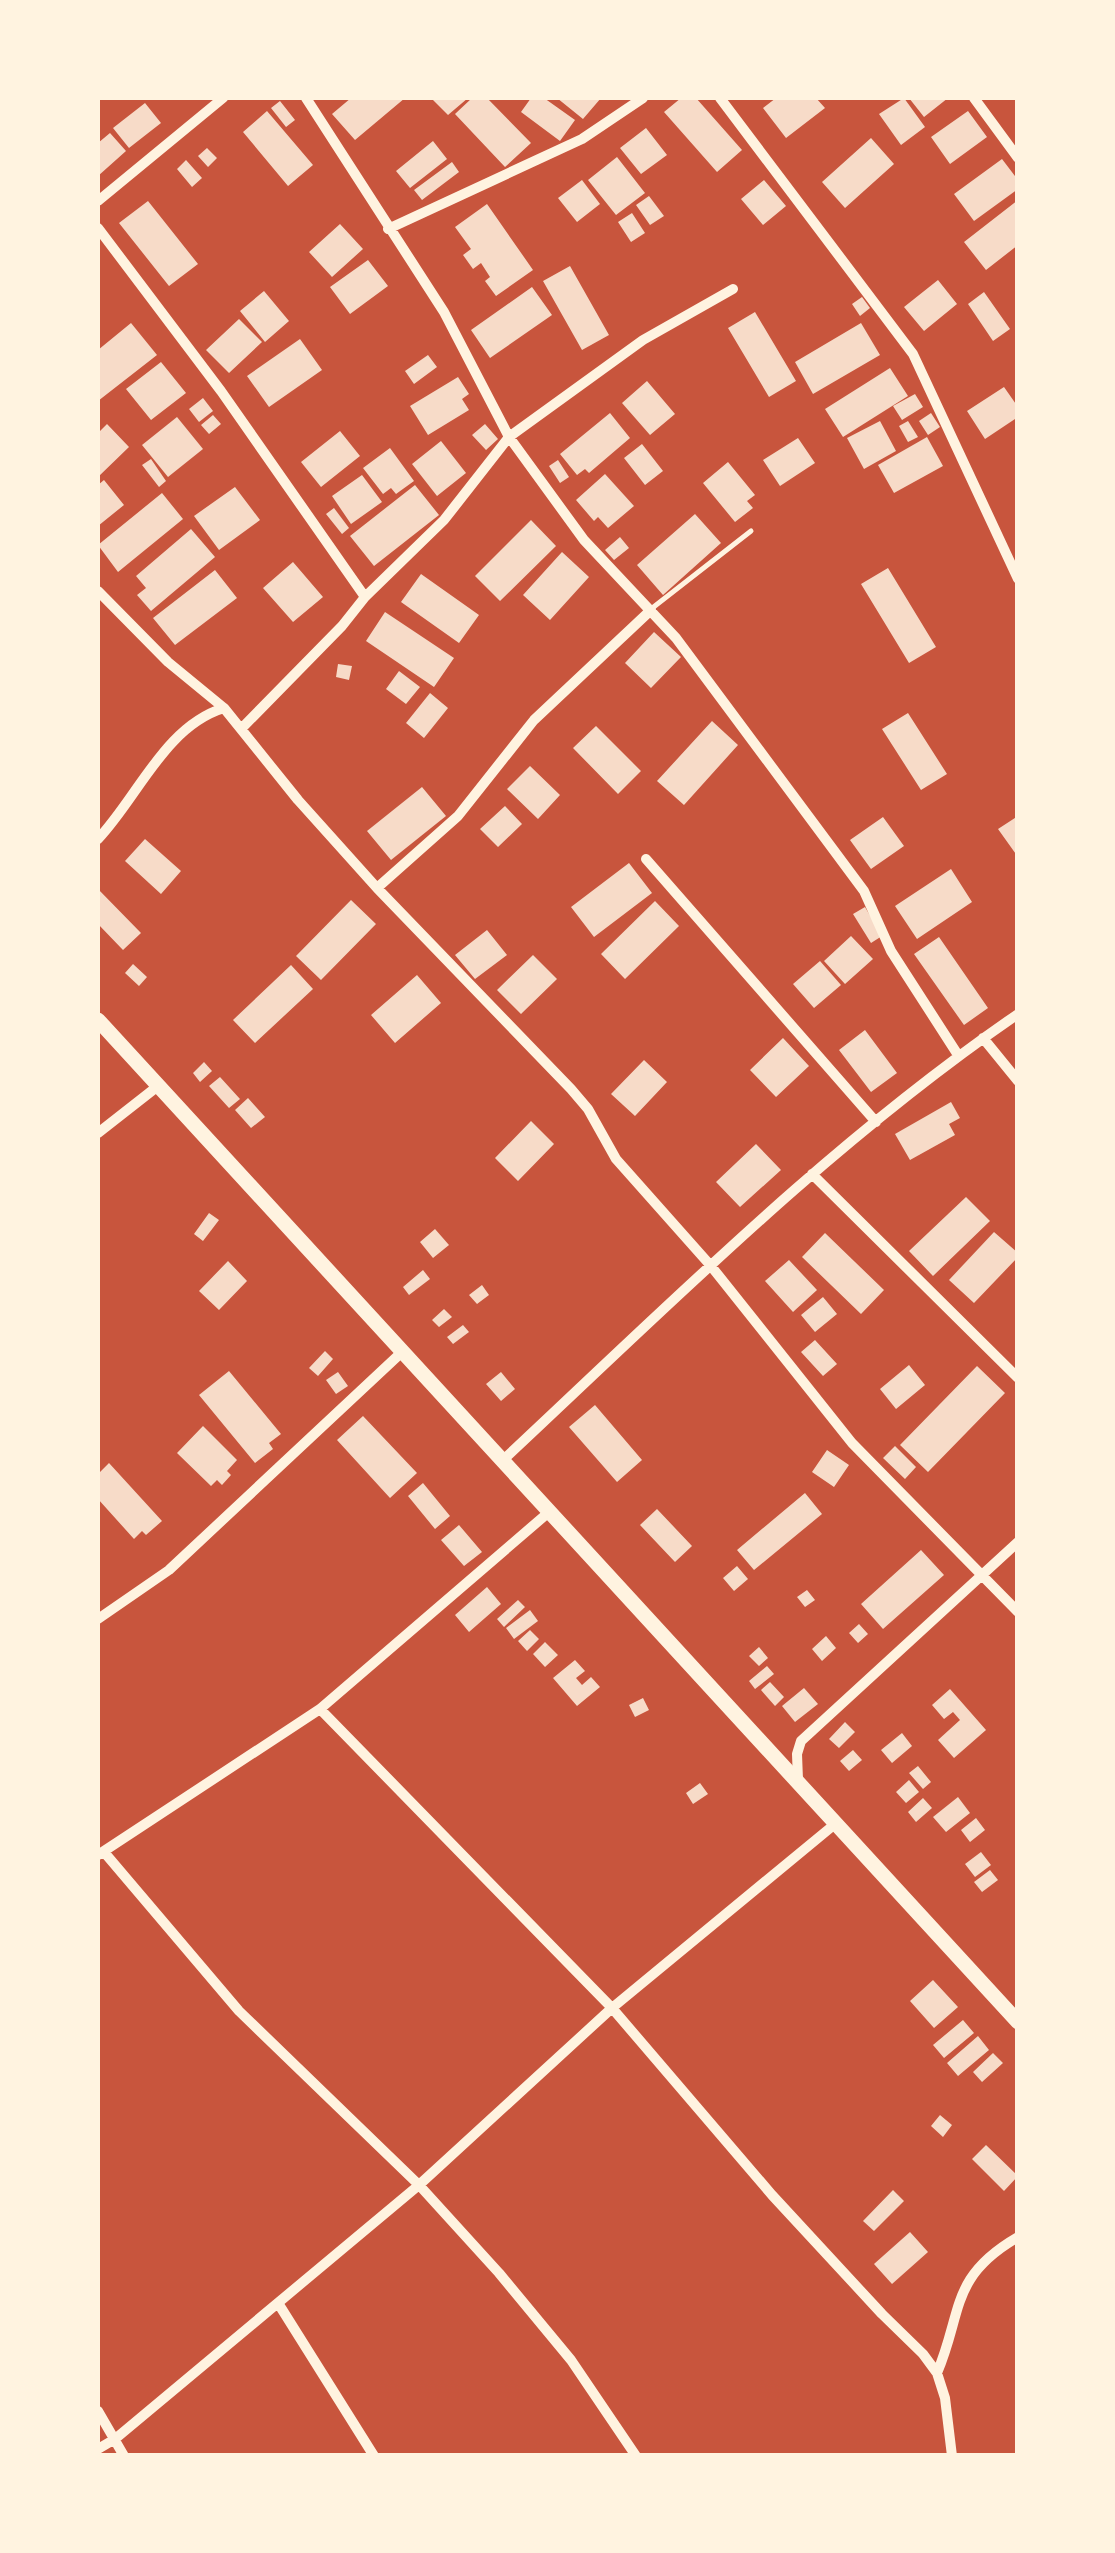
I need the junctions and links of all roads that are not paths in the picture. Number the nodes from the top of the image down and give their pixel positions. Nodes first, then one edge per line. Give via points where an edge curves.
1 (222, 98) edge
2 (306, 98) edge
3 (643, 98) edge
4 (720, 98) edge
5 (974, 98) edge
6 (1018, 158) edge
7 (98, 201) edge
8 (98, 228) edge
9 (388, 229) junction
10 (733, 289) dead end
11 (510, 437) junction
12 (752, 532) dead end
13 (1018, 580) edge
14 (98, 591) edge
15 (365, 598) junction
16 (651, 610) junction
17 (224, 708) junction
18 (241, 729) junction
19 (98, 839) edge
20 (646, 859) dead end
21 (377, 888) junction
22 (1018, 1014) edge
23 (98, 1020) edge
24 (983, 1038) junction
25 (958, 1055) junction
26 (1018, 1081) edge
27 (158, 1086) junction
28 (876, 1122) junction
29 (98, 1133) edge
30 (812, 1174) junction
31 (711, 1266) junction
32 (402, 1352) junction
33 (1018, 1378) edge
34 (502, 1461) junction
35 (549, 1512) junction
36 (1018, 1542) edge
37 (982, 1576) junction
38 (1018, 1612) edge
39 (98, 1619) edge
40 (320, 1709) junction
41 (798, 1782) junction
42 (835, 1824) junction
43 (100, 1853) edge
44 (612, 2008) junction
45 (1018, 2022) edge
46 (419, 2186) junction
47 (1018, 2237) edge
48 (278, 2303) junction
49 (937, 2373) junction
50 (98, 2411) edge
51 (115, 2439) junction
52 (98, 2450) edge
53 (124, 2456) edge
54 (374, 2456) edge
55 (636, 2456) edge
56 (952, 2456) edge

1 - 7 street
2 - 9 street
3 - 9 street via 582,139
4 - 13 street via 914,354
5 - 6 street
8 - 15 street
9 - 11 street via 444,312
10 - 11 street via 643,340
11 - 15 street via 444,520
11 - 16 street via 584,540
12 - 16 lane
14 - 17 street
15 - 18 street
16 - 21 street via 534,720 458,816
16 - 25 street via 864,891 891,951
17 - 18 street
17 - 19 street via 172,743
18 - 21 street
20 - 28 street
21 - 31 street via 571,1089 616,1159
22 - 24 street
23 - 27 main road
24 - 25 street
24 - 26 street
25 - 28 street
27 - 29 street
27 - 32 main road
28 - 30 street
30 - 31 street
30 - 33 street
31 - 34 street
31 - 37 street via 852,1443
32 - 34 main road
32 - 39 street via 169,1570
34 - 35 main road
35 - 40 street
35 - 41 main road
36 - 37 street
37 - 38 street
37 - 41 street via 801,1742
40 - 43 street
40 - 44 street
41 - 42 main road
42 - 44 street
42 - 45 main road
43 - 46 street via 239,2012
44 - 46 street
44 - 49 street
46 - 48 street
46 - 55 street via 559,2346
47 - 49 street via 974,2271
48 - 51 street
48 - 54 street
49 - 56 street
50 - 51 street
51 - 52 street
51 - 53 street

